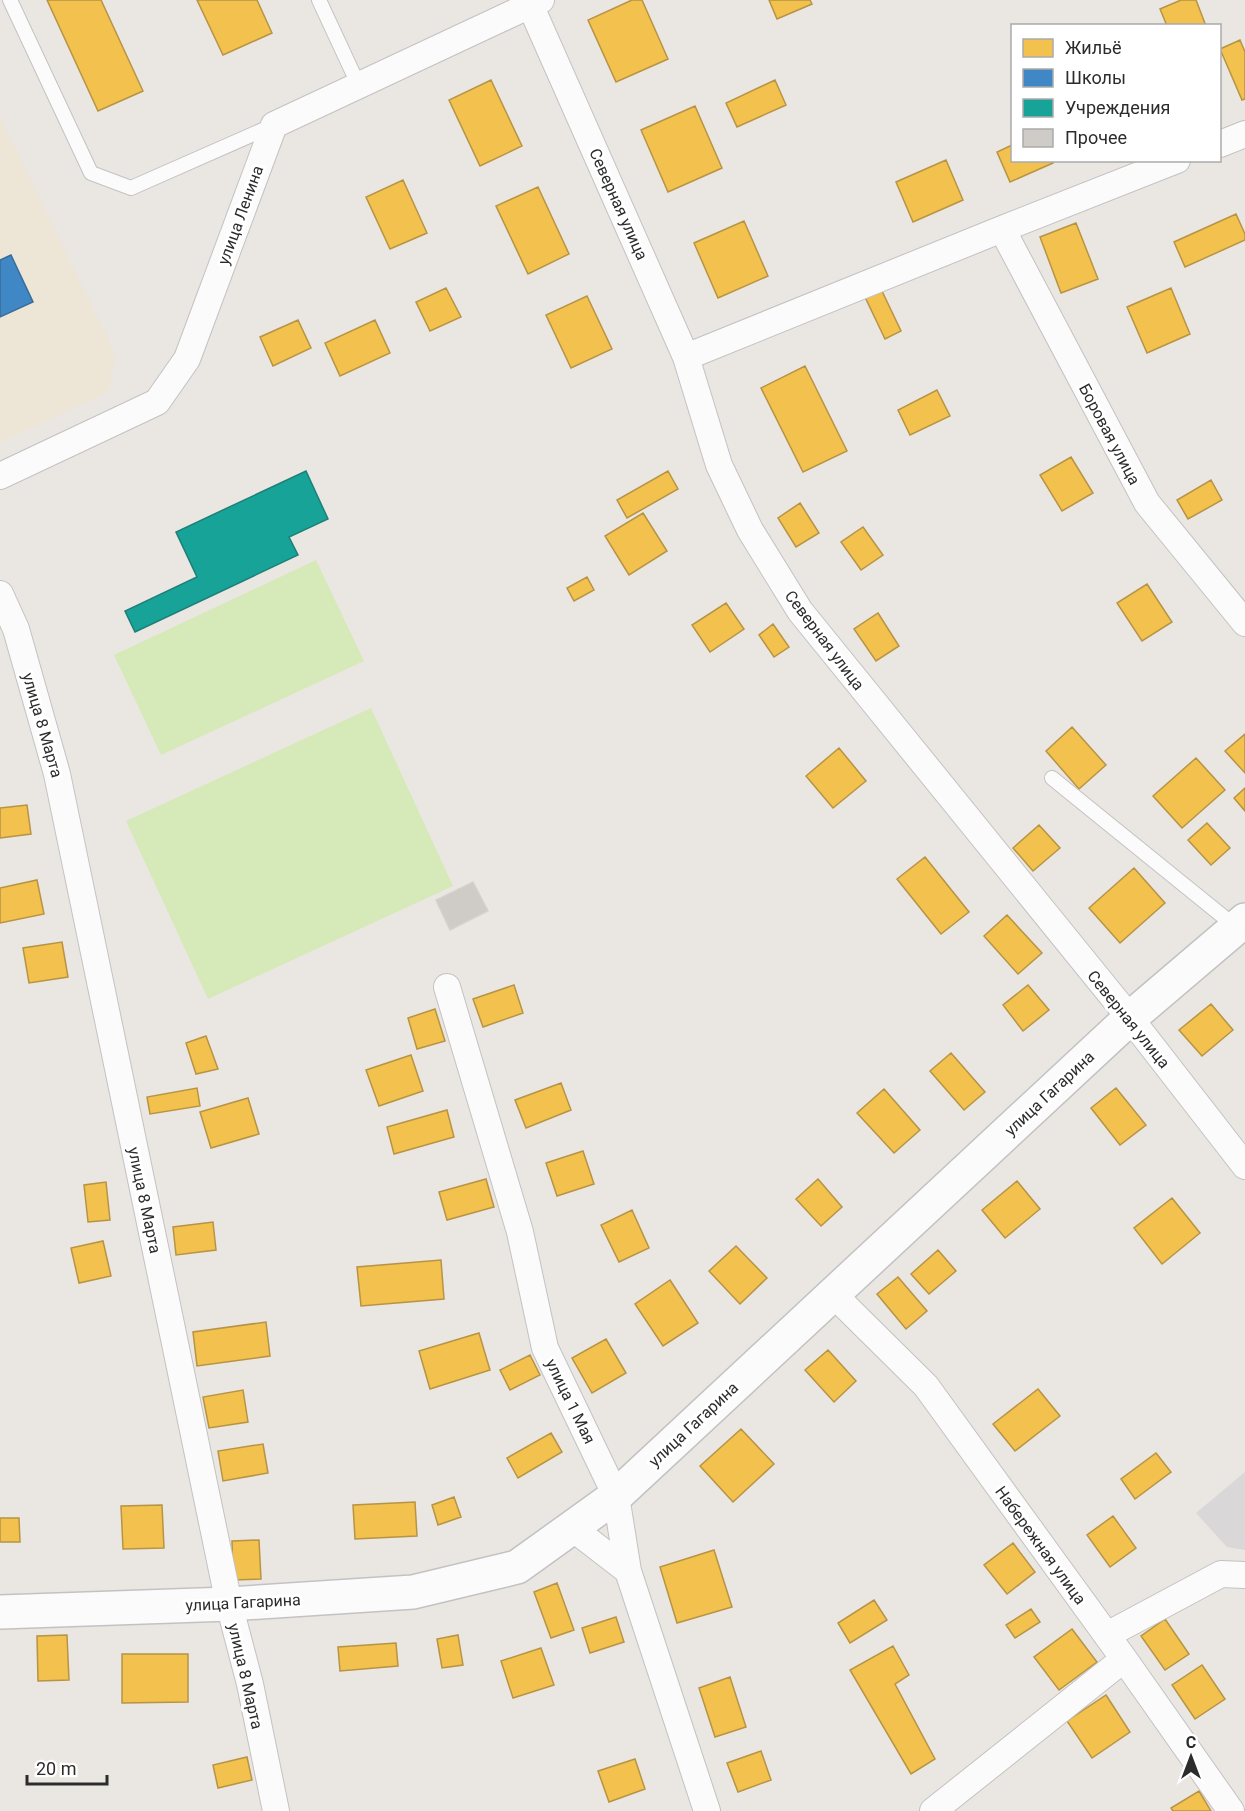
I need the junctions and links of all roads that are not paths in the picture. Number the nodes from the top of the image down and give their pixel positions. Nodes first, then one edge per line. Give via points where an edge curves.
1 (10, 0) edge
2 (319, 0) edge
3 (533, 2) edge
4 (358, 84) junction
5 (274, 125) junction
6 (1245, 134) edge
7 (1221, 144) edge
8 (1172, 162) edge
9 (1002, 229) junction
10 (687, 357) junction
11 (0, 476) edge
12 (0, 594) edge
13 (1245, 622) edge
14 (1052, 778) dead end
15 (1241, 924) edge
16 (447, 987) dead end
17 (1130, 1018) junction
18 (1245, 1166) edge
19 (833, 1294) junction
20 (616, 1496) junction
21 (572, 1527) junction
22 (628, 1571) junction
23 (1245, 1575) edge
24 (229, 1604) junction
25 (0, 1612) edge
26 (1107, 1635) junction
27 (1124, 1659) junction
28 (276, 1811) edge
29 (707, 1811) edge
30 (933, 1811) edge
31 (1231, 1811) edge

1 - 5 lane via 91,172 130,188
2 - 4 lane
3 - 4 street
3 - 10 street, Северная улица
4 - 5 street
5 - 11 street, улица Ленина via 187,359 157,402
6 - 7 street
8 - 9 street
9 - 10 street
9 - 13 street, Боровая улица via 1147,503
10 - 17 street, Северная улица via 719,465 750,530 800,611
12 - 24 street, улица 8 Марта via 16,629 57,774
14 - 15 lane
15 - 17 street, улица Гагарина
16 - 20 street, улица 1 Мая via 519,1232 545,1348
17 - 18 street, Северная улица
17 - 19 street, улица Гагарина
19 - 20 street, улица Гагарина
19 - 26 street, Набережная улица via 926,1386
20 - 21 street, улица Гагарина
20 - 22 street, улица 1 Мая
21 - 22 street
21 - 24 street, улица Гагарина via 517,1567 413,1592
22 - 29 street, улица 1 Мая
23 - 26 street via 1221,1574
24 - 25 street, улица Гагарина
24 - 28 street, улица 8 Марта
26 - 27 street, Набережная улица
27 - 30 street
27 - 31 street, Набережная улица

